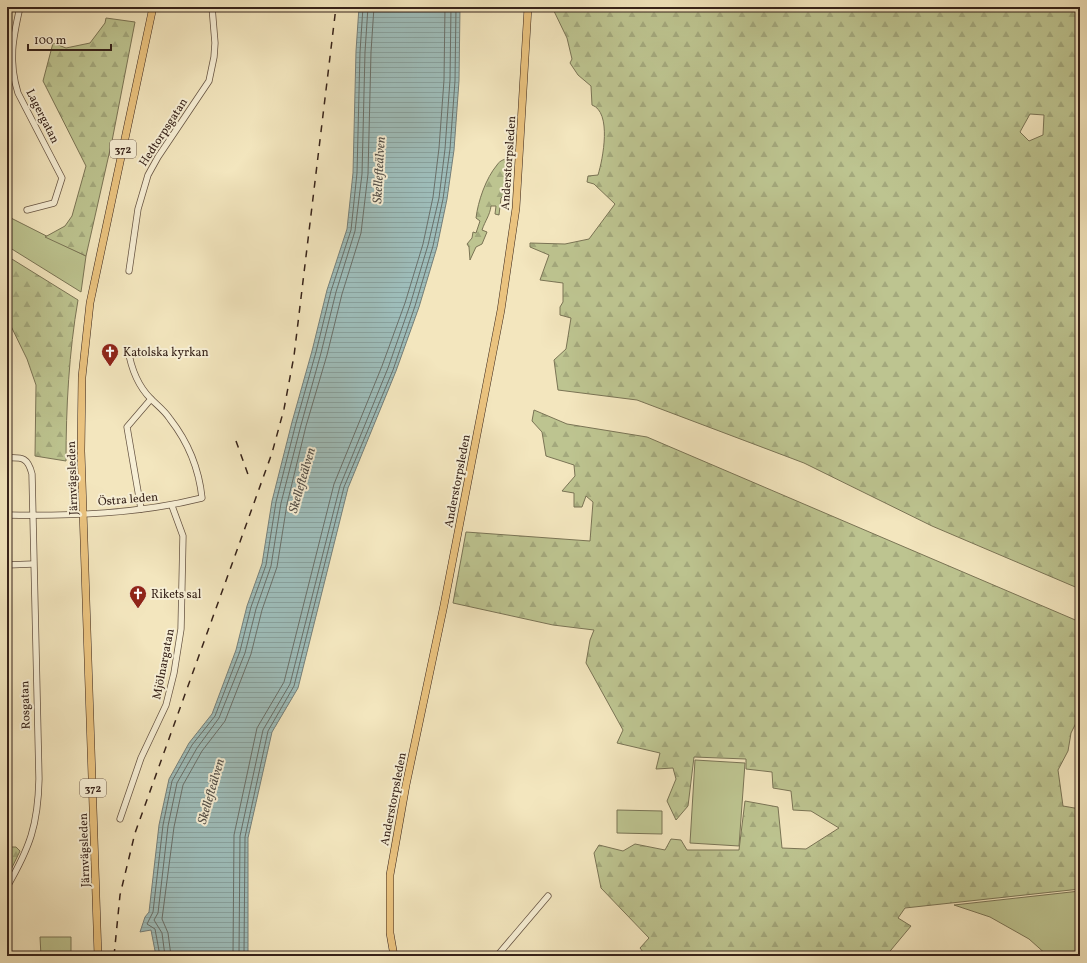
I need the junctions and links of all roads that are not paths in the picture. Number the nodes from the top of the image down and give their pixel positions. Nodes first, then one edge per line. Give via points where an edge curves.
1 (20, 7) edge
2 (153, 7) edge
3 (212, 7) edge
4 (528, 7) edge
5 (27, 210) dead end
6 (129, 271) dead end
7 (128, 349) dead end
8 (151, 399) junction
9 (7, 458) edge
10 (172, 506) junction
11 (142, 508) junction
12 (84, 513) junction
13 (7, 514) edge
14 (33, 515) junction
15 (33, 564) junction
16 (7, 565) edge
17 (120, 819) dead end
18 (7, 887) edge
19 (548, 896) dead end
20 (98, 956) edge
21 (394, 956) edge
22 (496, 956) edge

1 - 5 street, Lagergatan via 12,42 11,59 15,83 62,178 54,203
2 - 12 main road, Järnvägsleden / 372 via 88,316 81,398
3 - 6 street, Hedtorpsgatan via 215,43 209,81 158,157 146,181 138,208
4 - 21 main road, Anderstorpsleden via 516,213 499,320 390,875 390,934
7 - 8 street via 139,383
8 - 10 street, Östra leden via 170,418 189,451 198,474 202,498
8 - 11 street via 127,427
9 - 14 street, Rosgatan via 26,459 30,464
10 - 11 street, Östra leden
10 - 17 street, Mjölnargatan via 183,536 181,629 178,651 166,705 142,758
11 - 12 street, Östra leden
12 - 14 street, Östra leden
12 - 20 main road, Järnvägsleden / 372
13 - 14 street, Östra leden
14 - 15 street, Rosgatan
15 - 16 street
15 - 18 street, Rosgatan via 38,810 34,832
19 - 22 street

